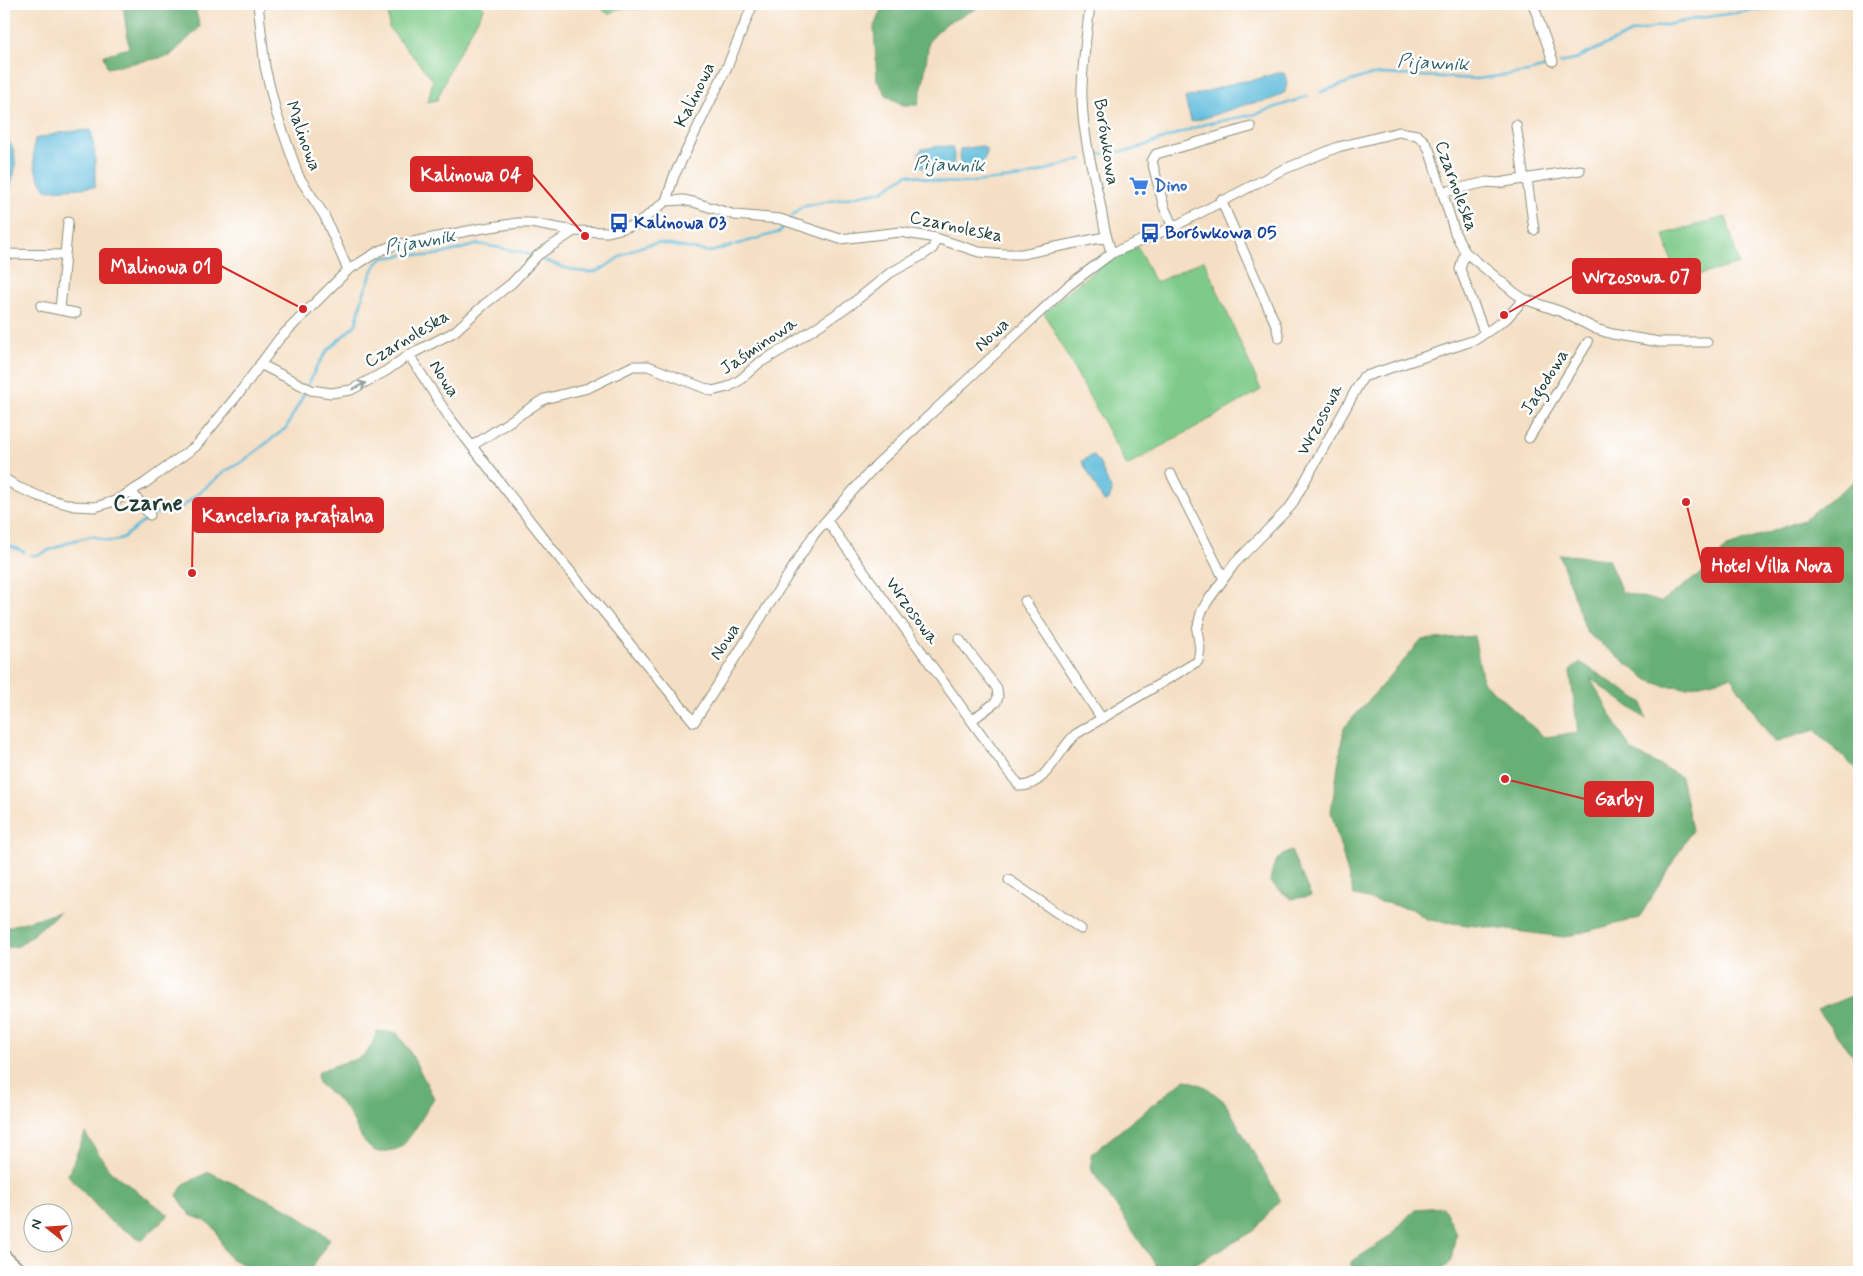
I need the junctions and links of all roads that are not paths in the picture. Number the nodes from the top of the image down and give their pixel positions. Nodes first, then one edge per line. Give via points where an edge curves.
1 (258, 4) edge
2 (753, 4) edge
3 (1090, 4) edge
4 (1533, 4) edge
5 (1553, 61) dead end
6 (1516, 125) dead end
7 (1251, 126) dead end
8 (1580, 170) dead end
9 (1525, 179) junction
10 (1442, 192) junction
11 (1221, 200) junction
12 (666, 201) junction
13 (68, 222) dead end
14 (1173, 227) junction
15 (1534, 230) dead end
16 (574, 231) junction
17 (1105, 237) junction
18 (936, 238) junction
19 (1465, 252) junction
20 (1112, 253) junction
21 (4, 254) edge
22 (65, 255) junction
23 (348, 270) junction
24 (1524, 299) junction
25 (41, 306) dead end
26 (60, 310) junction
27 (76, 313) dead end
28 (1484, 332) junction
29 (1279, 338) dead end
30 (1588, 342) dead end
31 (1707, 342) dead end
32 (409, 354) junction
33 (260, 364) junction
34 (1529, 438) dead end
35 (472, 446) junction
36 (1171, 474) dead end
37 (4, 478) edge
38 (131, 491) junction
39 (150, 515) dead end
40 (827, 521) junction
41 (1223, 578) junction
42 (1025, 601) dead end
43 (959, 639) dead end
44 (1102, 719) junction
45 (972, 720) junction
46 (1010, 880) dead end
47 (1081, 929) dead end
48 (4, 1256) edge
49 (22, 1272) edge

1 - 23 street, Malinowa via 265,67 276,112 299,177 324,215
2 - 12 street, Kalinowa via 674,176
3 - 17 street, Borówkowa via 1082,99 1087,148
4 - 5 street
6 - 9 street
7 - 14 street via 1156,154 1152,161 1164,207
8 - 9 street
9 - 10 street via 1487,182
9 - 15 street
10 - 11 street, Czarnoleska via 1424,141 1417,135 1399,132 1338,147
10 - 19 street, Czarnoleska via 1454,233
11 - 14 street, Czarnoleska
11 - 29 street
12 - 16 street via 636,225 608,232
12 - 18 street, Czarnoleska via 694,202 735,215 780,219 840,239 900,232
13 - 22 street
14 - 20 street, Czarnoleska
16 - 23 street via 531,223 478,229 392,246
16 - 32 street, Czarnoleska via 535,259 454,332
17 - 18 street, Czarnoleska via 1022,254 979,252
17 - 20 street, Borówkowa
18 - 35 street, Jaśminowa via 933,248 924,256 890,273 728,388 712,391 648,366 633,366 588,388 544,399
19 - 24 street, Czarnoleska via 1501,284
19 - 28 street via 1460,269
20 - 40 street, Nowa via 1055,297 877,464
21 - 22 street
22 - 26 street
23 - 33 street via 279,339
24 - 28 street, Wrzosowa via 1506,319
24 - 31 street, Czarnoleska via 1612,334 1659,342
25 - 26 street
26 - 27 street
28 - 41 street, Wrzosowa via 1475,340 1363,377 1291,506
30 - 34 street, Jagodowa
33 -> 32 street, Czarnoleska via 301,386 331,393 351,390
32 - 35 street, Nowa via 449,417
33 - 38 street via 196,446
35 - 40 street, Nowa via 694,722 804,549
36 - 41 street
37 - 38 street via 41,497 82,508 102,506
38 - 39 street
40 - 45 street, Wrzosowa
41 - 44 street, Wrzosowa via 1201,613 1197,630 1198,661
42 - 44 street
43 - 45 street, Wrzosowa via 996,688 998,697
44 - 45 street, Wrzosowa via 1069,740 1047,771 1024,786 1020,786
46 - 47 street
48 - 49 street

